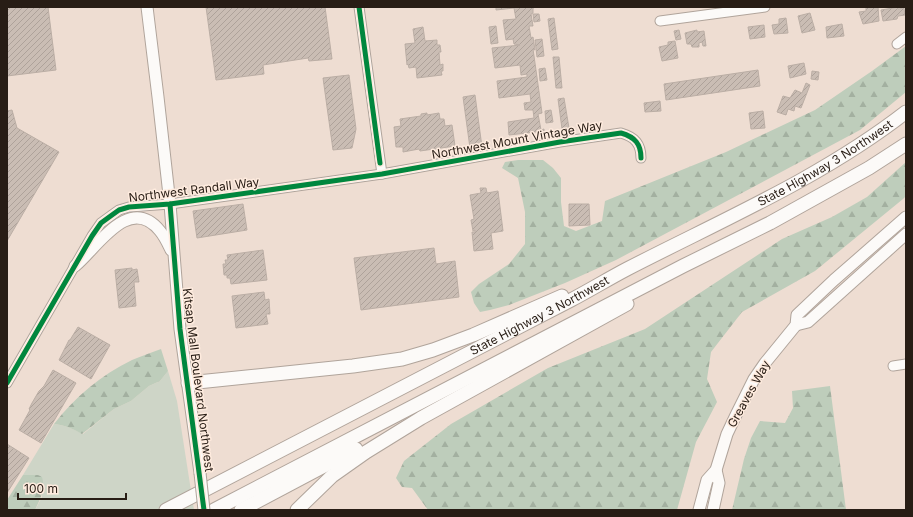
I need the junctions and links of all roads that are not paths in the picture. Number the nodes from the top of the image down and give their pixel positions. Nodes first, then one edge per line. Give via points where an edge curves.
1 (147, 7) edge
2 (359, 7) edge
3 (765, 7) edge
4 (660, 21) dead end
5 (906, 37) edge
6 (897, 44) dead end
7 (906, 112) edge
8 (906, 144) edge
9 (641, 158) dead end
10 (382, 174) junction
11 (170, 204) junction
12 (906, 217) edge
13 (906, 234) edge
14 (746, 236) junction
15 (173, 253) junction
16 (75, 266) junction
17 (627, 269) junction
18 (796, 325) junction
19 (906, 364) edge
20 (893, 366) dead end
21 (7, 383) edge
22 (188, 383) junction
23 (421, 418) junction
24 (716, 470) junction
25 (166, 510) edge
26 (204, 510) edge
27 (214, 510) edge
28 (241, 510) edge
29 (297, 510) edge
30 (699, 510) edge
31 (713, 510) edge

1 - 11 main road, Kitsap Mall Boulevard Northwest
2 - 10 street
3 - 4 street
5 - 6 street
7 - 17 highway, State Highway 3 Northwest via 863,144 805,179
8 - 14 highway, State Highway 3 Northwest via 869,168
9 - 10 street, Northwest Mount Vintage Way via 637,142 621,133
10 - 11 street, Northwest Randall Way
11 - 15 main road, Kitsap Mall Boulevard Northwest
11 - 16 street, Northwest Randall Way via 119,210 102,223
12 - 18 main road, Greaves Way via 798,314
13 - 18 main road, Greaves Way via 808,322
14 - 23 highway via 585,329
14 - 27 highway, State Highway 3 Northwest
15 - 16 main road via 156,226 134,218 117,224
15 - 22 main road, Kitsap Mall Boulevard Northwest
16 - 21 street, Northwest Randall Way
17 - 22 highway via 473,335 412,356 353,366
17 - 25 highway, State Highway 3 Northwest
18 - 24 main road, Greaves Way via 752,384 727,434
19 - 20 street
22 - 26 main road, Kitsap Mall Boulevard Northwest, bridge
23 - 28 highway
23 - 29 highway via 343,467
24 - 30 main road, Greaves Way via 707,480
24 - 31 main road, Greaves Way via 719,483

